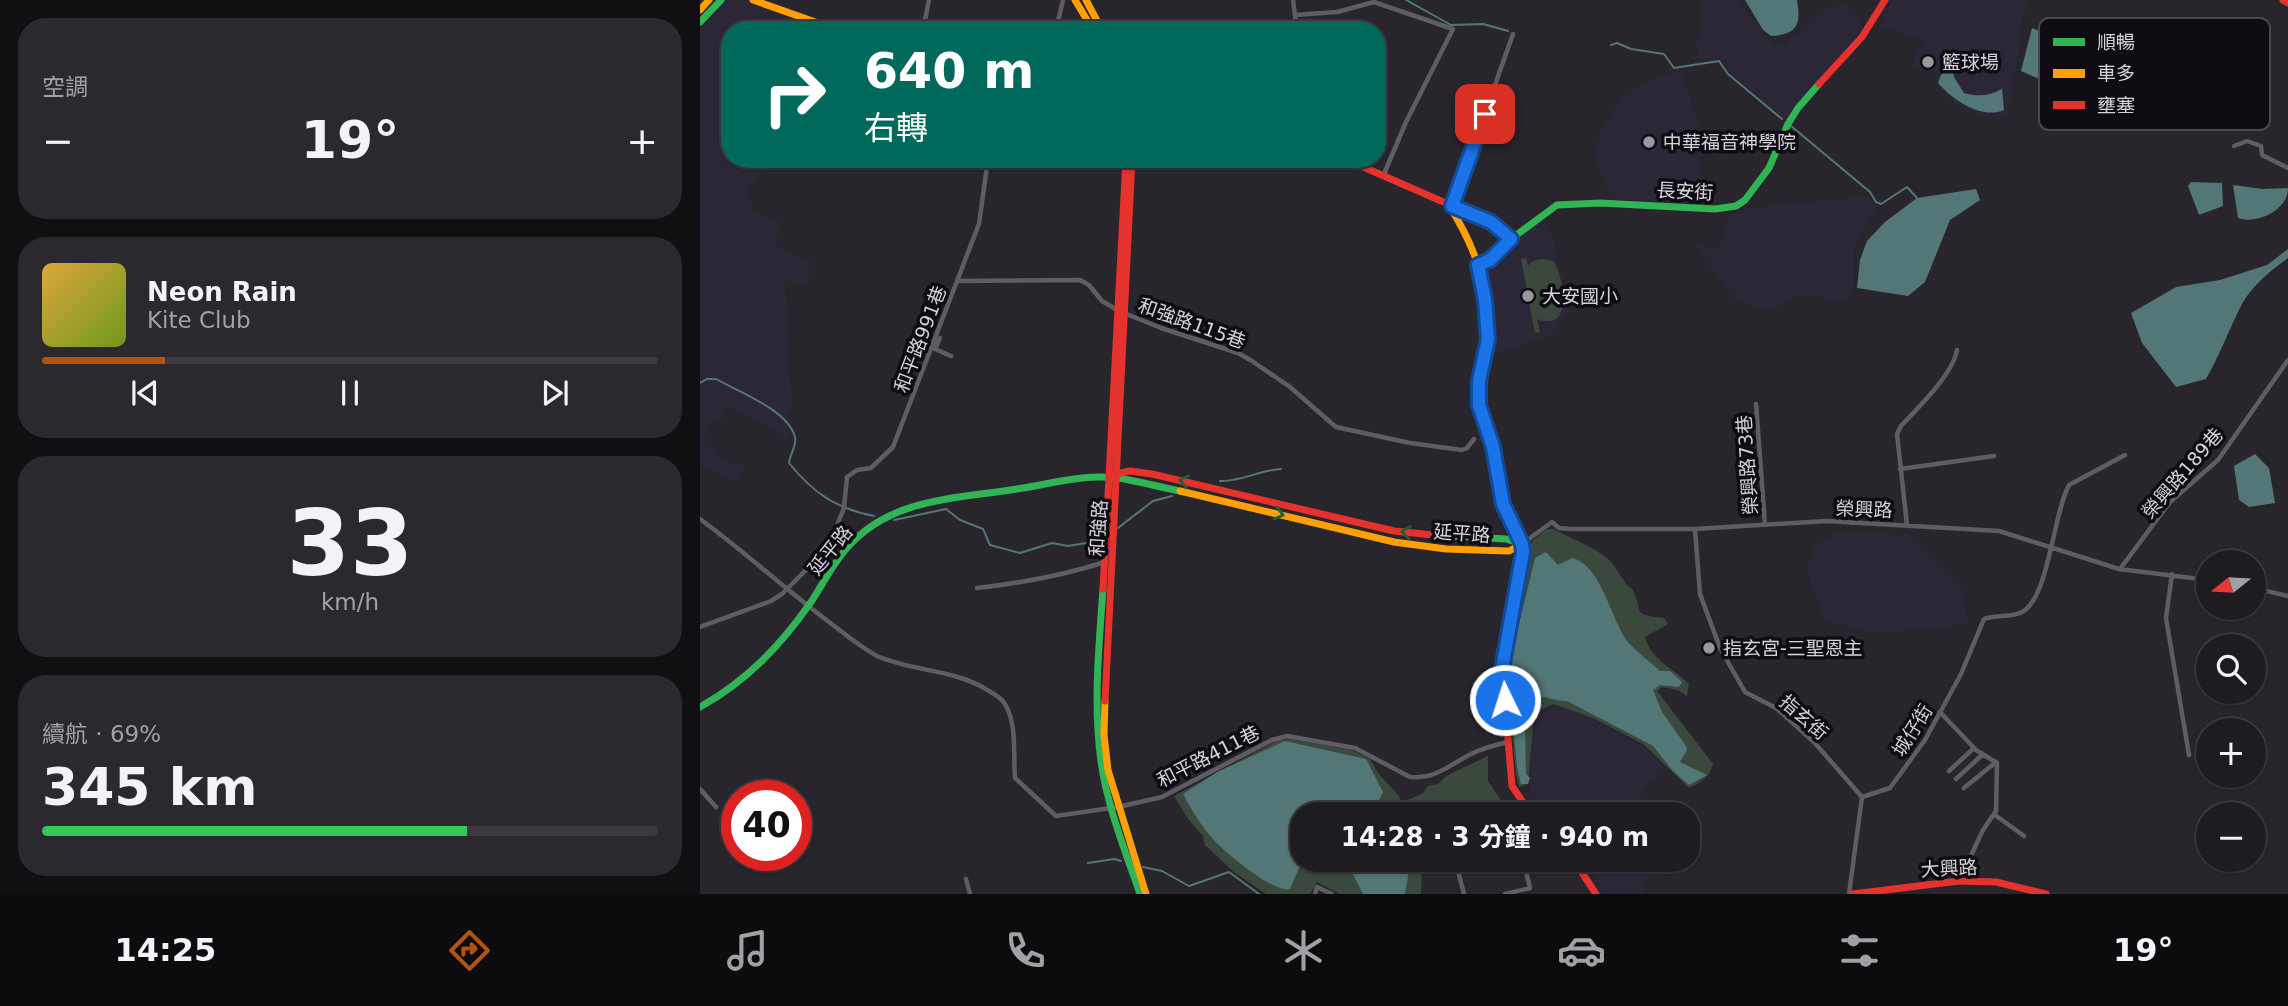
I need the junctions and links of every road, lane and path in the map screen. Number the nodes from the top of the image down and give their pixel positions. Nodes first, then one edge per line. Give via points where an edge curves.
1 (709, 0) edge
2 (721, 0) edge
3 (753, 0) edge
4 (929, 0) edge
5 (1063, 0) edge
6 (1075, 0) edge
7 (1086, 0) edge
8 (1293, 0) edge
9 (1885, 0) edge
10 (2283, 0) edge
11 (2288, 3) edge
12 (700, 10) edge
13 (1295, 15) junction
14 (812, 21) edge
15 (924, 21) edge
16 (1058, 21) edge
17 (1088, 21) edge
18 (1097, 21) edge
19 (1296, 21) edge
20 (700, 23) edge
21 (1513, 34) dead end
22 (2234, 146) dead end
23 (987, 168) edge
24 (1125, 168) edge
25 (1131, 168) edge
26 (1368, 168) edge
27 (2288, 168) edge
28 (1384, 174) junction
29 (1450, 205) junction
30 (1511, 239) junction
31 (1478, 265) junction
32 (957, 281) junction
33 (1122, 312) junction
34 (940, 338) dead end
35 (1957, 350) dead end
36 (951, 356) dead end
37 (2288, 360) edge
38 (1756, 404) dead end
39 (1474, 439) dead end
40 (2124, 455) dead end
41 (1994, 456) dead end
42 (1900, 469) junction
43 (1115, 476) junction
44 (700, 519) edge
45 (1765, 525) junction
46 (1907, 525) junction
47 (1695, 529) junction
48 (1522, 544) junction
49 (2051, 547) junction
50 (1108, 562) junction
51 (2119, 569) junction
52 (2172, 574) junction
53 (2196, 578) edge
54 (786, 588) junction
55 (977, 588) dead end
56 (2266, 591) edge
57 (2288, 596) edge
58 (808, 607) junction
59 (700, 627) edge
60 (700, 707) edge
61 (1940, 712) junction
62 (1508, 742) junction
63 (1974, 748) junction
64 (1983, 754) junction
65 (2189, 755) dead end
66 (1996, 762) junction
67 (1950, 771) dead end
68 (1956, 779) dead end
69 (1964, 788) dead end
70 (700, 789) edge
71 (1862, 797) junction
72 (1523, 802) edge
73 (716, 807) dead end
74 (1115, 808) junction
75 (1995, 815) junction
76 (2024, 836) dead end
77 (1458, 872) edge
78 (1526, 872) edge
79 (1583, 872) edge
80 (966, 879) dead end
81 (1959, 881) junction
82 (970, 894) edge
83 (1140, 894) edge
84 (1146, 894) edge
85 (1315, 894) edge
86 (1332, 894) edge
87 (1464, 894) edge
88 (1505, 894) edge
89 (1596, 894) edge
90 (1851, 894) edge
91 (2046, 894) edge

1 - 12 main road
2 - 20 main road
3 - 14 main road
4 - 15 street
5 - 16 street
6 - 17 main road
7 - 18 main road
8 - 13 street
9 - 30 main road, 長安街 via 1863,37 1798,107 1769,168 1736,206 1558,205
10 - 11 main road
13 - 19 street
13 - 28 street via 1337,12 1374,2 1453,29
21 - 29 street
22 - 27 street via 2247,141 2261,146 2262,155
23 - 32 street, 和平路991巷 via 979,224
24 - 33 main road, 和強路
25 - 33 main road, 和強路
26 - 28 main road
28 - 29 main road
29 - 30 main road via 1491,222
29 - 31 main road via 1467,233
30 - 31 main road, 長安街
31 - 48 main road via 1488,331 1479,405 1493,447 1503,504
32 - 33 street via 1073,278
32 - 54 street, 和平路991巷 via 894,447 871,468 850,473 832,538
33 - 39 street, 和強路115巷 via 1238,353 1290,387 1336,428 1462,450
33 - 43 main road, 和強路
34 - 36 street via 935,349
35 - 42 street via 1944,376 1897,434
37 - 51 street, 榮興路189巷 via 2218,460 2176,496
38 - 45 street, 榮興路73巷
40 - 49 street via 2069,485
41 - 42 street
42 - 46 street
43 - 48 main road, 延平路 via 1418,546 1509,551
43 - 50 main road, 和強路
43 - 58 main road, 延平路 via 909,507 881,519 856,538
44 - 54 street
45 - 46 street, 榮興路 via 1826,521
45 - 47 street, 榮興路
46 - 49 street, 榮興路 via 1999,531
47 - 48 street, 榮興路 via 1571,529 1552,522
47 - 71 street, 指玄街 via 1702,601 1720,648 1745,692 1776,708 1814,742
48 - 62 main road via 1502,669
49 - 51 street, 榮興路
49 - 61 street, 城仔街 via 2036,598 2020,614 1984,619
50 - 55 street via 1030,582
50 - 74 main road, 和強路 via 1104,736
51 - 52 street, 榮興路
52 - 53 street, 榮興路
52 - 65 street via 2166,618
54 - 58 street
54 - 59 street, 和平路991巷 via 771,601
56 - 57 street
58 - 60 main road, 延平路 via 751,675
58 - 74 street, 和平路411巷 via 880,657 973,682 999,697 1012,727 1015,778 1052,814
61 - 63 street
61 - 71 street, 城仔街 via 1890,788
62 - 72 main road via 1512,786
62 - 74 street, 和平路411巷 via 1418,778 1355,748 1279,737 1162,797
63 - 64 street
63 - 67 street
64 - 66 street
64 - 68 street
66 - 69 street
66 - 75 street
70 - 73 street
71 - 90 street
74 - 83 main road, 和強路
74 - 84 main road, 和強路
75 - 76 street
75 - 81 street
77 - 87 street
78 - 88 street via 1530,888
79 - 89 main road
80 - 82 street
81 - 90 main road, 大興路
81 - 91 main road, 大興路 via 1996,882
85 - 86 street via 1317,887

